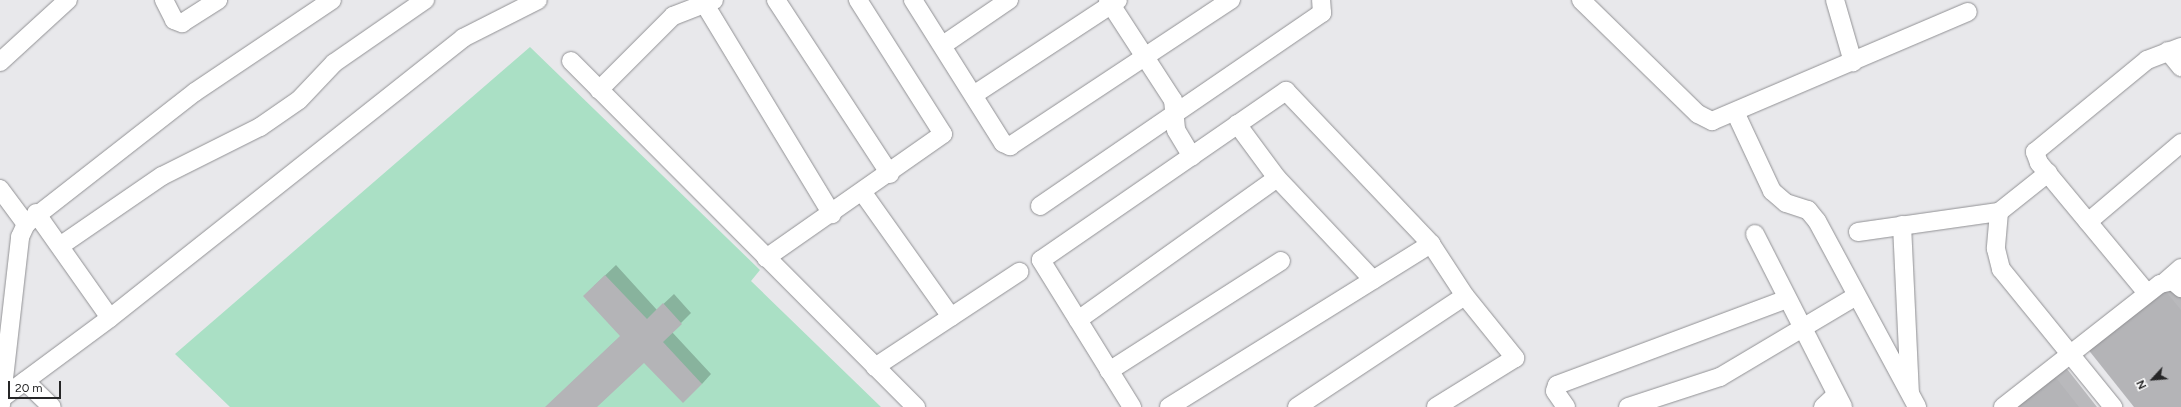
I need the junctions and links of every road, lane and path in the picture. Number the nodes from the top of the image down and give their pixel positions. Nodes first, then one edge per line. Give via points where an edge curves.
1 (68, 0) edge
2 (164, 0) edge
3 (218, 0) edge
4 (332, 0) edge
5 (425, 0) edge
6 (538, 0) edge
7 (776, 0) edge
8 (858, 0) edge
9 (913, 0) edge
10 (1009, 0) edge
11 (1231, 0) edge
12 (1320, 0) edge
13 (1581, 0) edge
14 (1835, 0) edge
15 (709, 2) edge
16 (1112, 2) edge
17 (1968, 12) dead end
18 (943, 44) junction
19 (2174, 49) edge
20 (1146, 58) junction
21 (571, 61) dead end
22 (0, 62) edge
23 (1852, 62) junction
24 (2181, 67) edge
25 (599, 90) junction
26 (975, 94) junction
27 (1177, 114) junction
28 (1736, 114) junction
29 (1238, 124) junction
30 (2181, 143) edge
31 (1192, 157) junction
32 (2048, 173) junction
33 (890, 174) junction
34 (1277, 178) junction
35 (0, 189) edge
36 (863, 193) junction
37 (1040, 206) dead end
38 (1999, 212) junction
39 (832, 214) junction
40 (31, 219) junction
41 (2088, 222) junction
42 (1902, 225) junction
43 (1858, 232) dead end
44 (1755, 234) dead end
45 (1431, 244) junction
46 (60, 246) junction
47 (766, 258) junction
48 (1281, 261) dead end
49 (2181, 268) edge
50 (1019, 272) dead end
51 (1373, 280) junction
52 (2173, 285) edge
53 (2147, 293) junction
54 (1465, 296) junction
55 (1855, 297) junction
56 (1787, 299) junction
57 (951, 317) junction
58 (110, 318) junction
59 (1078, 320) junction
60 (1802, 330) junction
61 (2069, 353) junction
62 (875, 367) junction
63 (1110, 371) junction
64 (25, 381) junction
65 (1914, 402) edge
66 (2, 403) edge
67 (1834, 403) edge
68 (52, 407) edge
69 (916, 407) edge
70 (1132, 407) edge
71 (1169, 407) edge
72 (1297, 407) edge
73 (1436, 407) edge
74 (1566, 407) edge
75 (1628, 407) edge
76 (2003, 407) edge
77 (2113, 407) edge

1 - 22 street
2 - 3 street via 174,20 182,23
4 - 40 street via 195,92
5 - 46 street via 334,63 299,100 260,127 162,176
6 - 58 street via 463,38
7 - 33 street
8 - 33 street via 943,134
9 - 18 street
10 - 18 street
11 - 20 street
12 - 27 street via 1322,13
13 - 28 street via 1698,114 1712,121
14 - 23 street
15 - 25 street via 673,16
15 - 39 street
16 - 20 street
16 - 26 street
17 - 23 street
18 - 26 street
19 - 24 street
19 - 32 street via 2147,60 2036,148 2036,158
20 - 26 street via 1010,146 1004,143
20 - 27 street via 1173,100
21 - 25 street
23 - 28 street
25 - 47 street
27 - 31 street via 1176,130
27 - 37 street
28 - 55 street via 1772,191 1786,202 1812,213
29 - 31 street
29 - 34 street
29 - 45 street via 1286,91
30 - 41 street
31 - 59 street via 1041,260
32 - 38 street
32 - 41 street
33 - 36 street
34 - 51 street
34 - 59 street
35 - 40 street
36 - 39 street
36 - 57 street
38 - 42 street
38 - 61 street via 1996,249 2001,269
39 - 47 street
40 - 46 street
40 - 66 street via 20,237
41 - 53 street
42 - 43 street
42 - 65 street
44 - 56 street
45 - 51 street
45 - 54 street
46 - 58 street
47 - 62 street
48 - 63 street
49 - 52 street
50 - 57 street
51 - 71 street
52 - 53 street
53 - 61 street
54 - 72 street
54 - 73 street via 1515,358
55 - 60 street
55 - 65 street
56 - 60 street
56 - 74 street via 1557,385 1555,391
57 - 62 street
58 - 64 street
59 - 63 street
60 - 67 street
60 - 75 street via 1720,377
61 - 76 street
61 - 77 street
62 - 69 street
63 - 70 street
64 - 66 street
64 - 68 street

